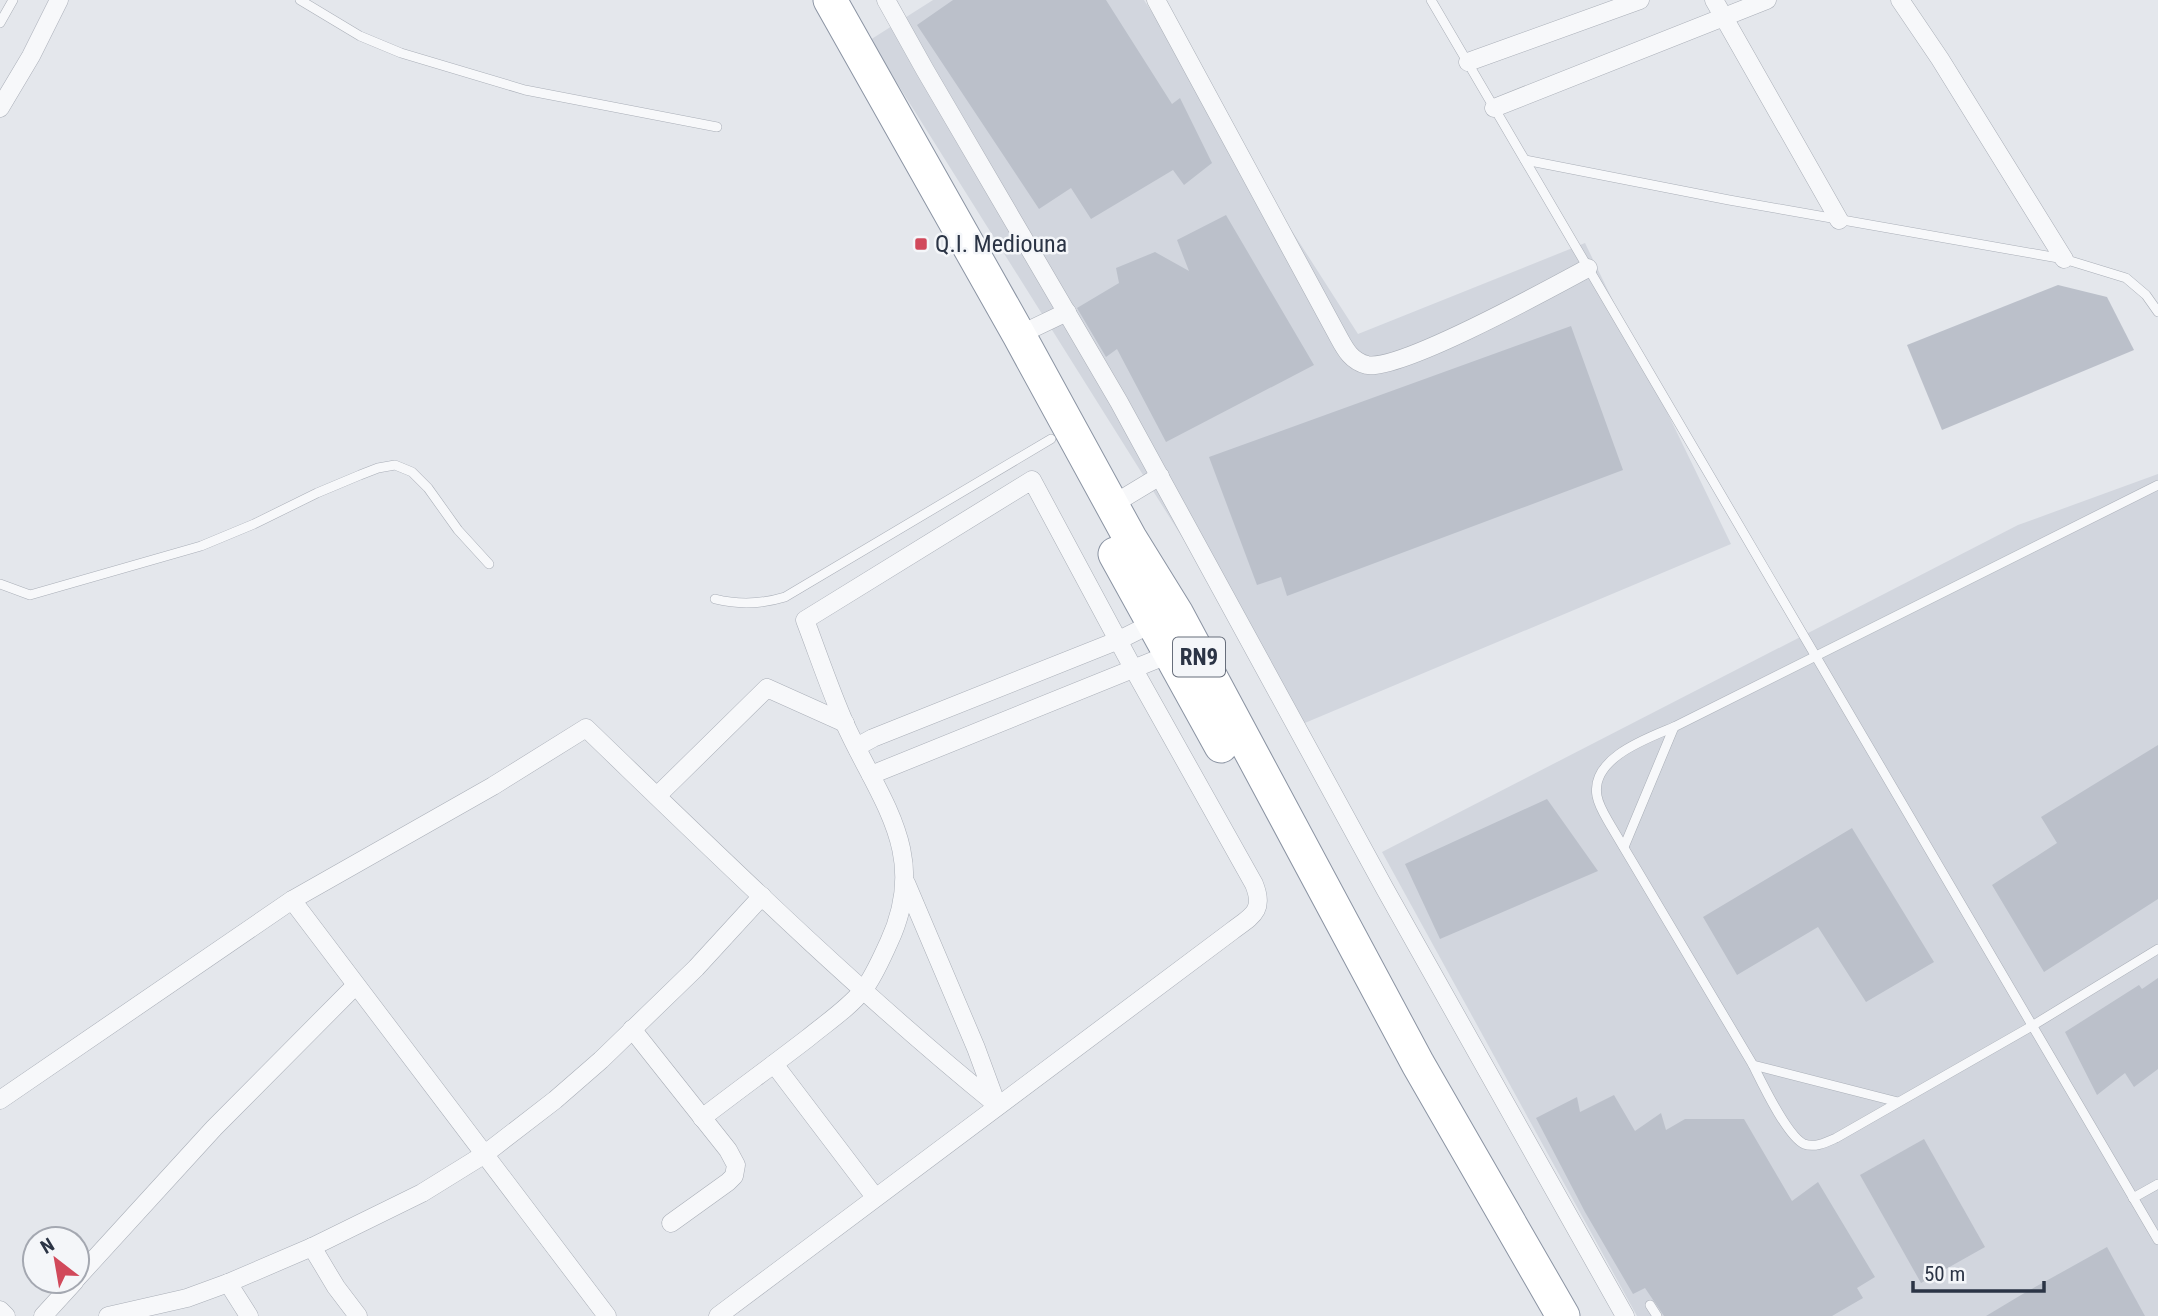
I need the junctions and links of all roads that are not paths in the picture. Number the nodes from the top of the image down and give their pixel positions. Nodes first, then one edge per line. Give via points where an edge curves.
1 (13, 0) edge
2 (59, 0) edge
3 (300, 0) edge
4 (810, 0) edge
5 (830, 0) edge
6 (886, 0) edge
7 (1156, 0) edge
8 (1431, 0) edge
9 (1640, 0) edge
10 (1714, 0) edge
11 (1767, 0) edge
12 (1900, 0) edge
13 (1724, 18) junction
14 (0, 23) edge
15 (1468, 62) junction
16 (0, 108) edge
17 (1494, 108) junction
18 (717, 127) dead end
19 (1525, 160) junction
20 (1839, 220) junction
21 (2064, 259) junction
22 (1588, 268) junction
23 (1067, 312) junction
24 (2158, 312) edge
25 (1019, 335) junction
26 (1051, 439) junction
27 (1160, 477) junction
28 (2158, 485) edge
29 (1112, 505) junction
30 (489, 564) dead end
31 (0, 584) edge
32 (715, 599) dead end
33 (1153, 623) junction
34 (1119, 640) junction
35 (1170, 654) junction
36 (1816, 655) junction
37 (1133, 668) junction
38 (1001, 687) junction
39 (1013, 718) junction
40 (845, 723) junction
41 (1674, 727) junction
42 (858, 750) junction
43 (871, 775) junction
44 (657, 796) junction
45 (1624, 847) junction
46 (906, 883) junction
47 (762, 896) junction
48 (292, 900) junction
49 (2158, 950) edge
50 (355, 986) junction
51 (864, 989) junction
52 (2032, 1027) junction
53 (632, 1029) junction
54 (774, 1064) junction
55 (1753, 1065) junction
56 (0, 1100) edge
57 (1898, 1102) junction
58 (997, 1105) junction
59 (702, 1118) junction
60 (485, 1154) junction
61 (2158, 1184) edge
62 (875, 1196) junction
63 (2133, 1198) junction
64 (671, 1223) dead end
65 (2158, 1240) edge
66 (312, 1247) junction
67 (91, 1263) edge
68 (228, 1283) junction
69 (62, 1295) edge
70 (1650, 1304) dead end
71 (0, 1310) edge
72 (6, 1316) edge
73 (43, 1316) edge
74 (108, 1316) edge
75 (249, 1316) edge
76 (358, 1316) edge
77 (607, 1316) edge
78 (718, 1316) edge
79 (1538, 1316) edge
80 (1563, 1316) edge
81 (1625, 1316) edge
82 (1657, 1316) edge

1 - 14 lane
2 - 16 street
3 - 18 lane via 360,37 401,54 525,90
4 - 26 highway, RN9
5 - 25 highway, RN9
6 - 23 street
7 - 22 street via 1355,360 1377,366 1405,358
8 - 15 lane
9 - 15 street
10 - 13 street
11 - 13 street
12 - 21 street
13 - 17 street
13 - 20 street
15 - 17 lane
17 - 19 lane
19 - 20 lane
19 - 22 lane
20 - 21 lane
21 - 24 lane via 2126,278
22 - 36 lane
23 - 25 street
23 - 27 street
25 - 29 highway, RN9
26 - 32 lane via 785,597 738,604
26 - 33 highway, RN9
27 - 29 street
27 - 81 street
28 - 36 lane
29 - 80 highway, RN9 via 1182,624 1418,1064
30 - 31 lane via 428,488 412,472 395,465 349,480 201,546 30,595
33 - 34 street
33 - 35 highway, RN9
34 - 37 street
34 - 38 street
34 - 40 street via 1032,480 805,620
35 - 37 street
35 - 79 highway, RN9
36 - 41 lane
36 - 52 lane
37 - 39 street
37 - 58 street via 1254,884 1259,905 1250,918
38 - 39 street
38 - 42 street via 873,738
39 - 43 street
40 - 42 street
40 - 44 street via 767,688
41 - 45 lane
41 - 45 lane via 1620,753 1598,782 1600,806
42 - 43 street
43 - 46 street via 894,822
44 - 47 street
44 - 48 street via 586,728
45 - 55 lane
46 - 51 street via 896,927
46 - 58 street
47 - 51 street
47 - 53 street
48 - 50 street
48 - 56 street
49 - 52 lane
50 - 60 street
50 - 67 street via 214,1128
51 - 54 street
51 - 58 street
52 - 57 lane
52 - 63 lane
53 - 59 street
53 - 60 street via 565,1092
54 - 59 street
54 - 62 street
55 - 57 lane
55 - 57 lane via 1784,1120 1804,1144 1836,1138
58 - 62 street
59 - 64 street via 737,1169 728,1182
60 - 66 street via 422,1193
60 - 77 street
61 - 63 lane
62 - 78 street
63 - 65 lane
66 - 68 street
66 - 76 street
68 - 74 street via 187,1298
68 - 75 street
69 - 73 street
70 - 82 lane
71 - 72 street

